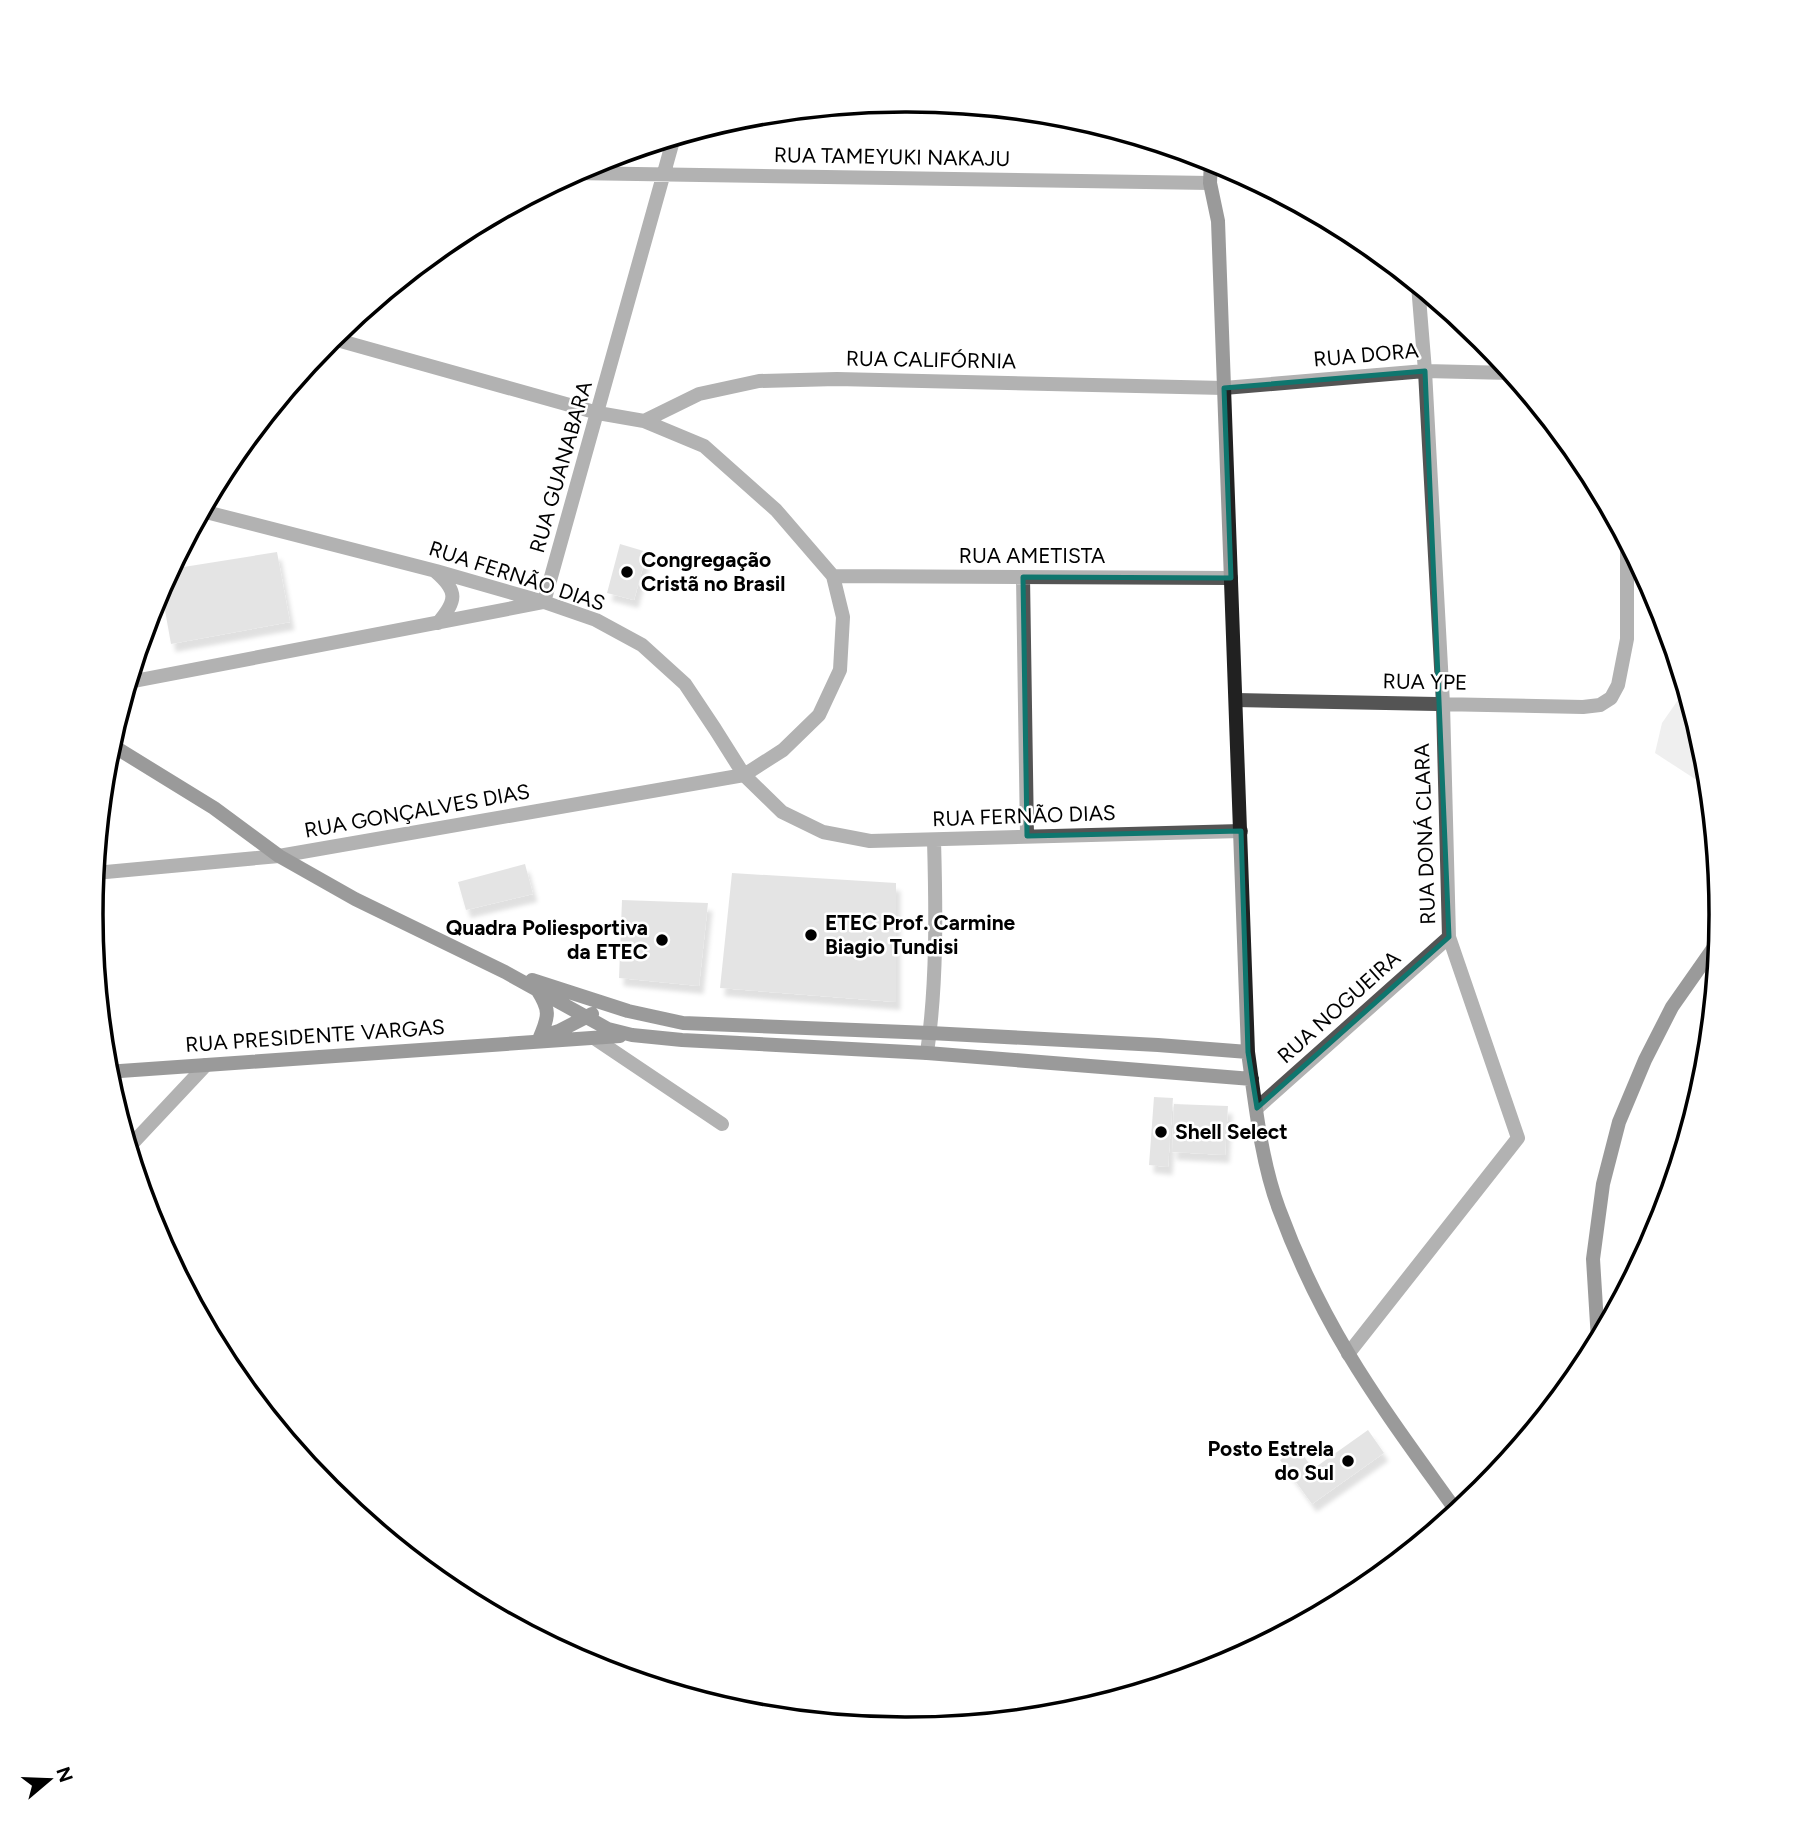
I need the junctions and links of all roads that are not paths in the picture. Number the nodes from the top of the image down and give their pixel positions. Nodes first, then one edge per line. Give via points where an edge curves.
1 (671, 147) edge
2 (1210, 172) edge
3 (598, 174) edge
4 (664, 175) junction
5 (1210, 183) junction
6 (1419, 298) edge
7 (344, 342) edge
8 (1425, 370) junction
9 (1498, 373) edge
10 (1224, 388) junction
11 (598, 412) junction
12 (643, 421) junction
13 (211, 513) edge
14 (1627, 561) edge
15 (436, 571) junction
16 (833, 576) junction
17 (1023, 577) junction
18 (1231, 578) junction
19 (544, 603) junction
20 (438, 623) junction
21 (139, 680) edge
22 (1236, 700) junction
23 (1443, 704) junction
24 (121, 751) edge
25 (744, 775) junction
26 (1241, 831) junction
27 (1027, 836) junction
28 (934, 840) junction
29 (279, 856) junction
30 (105, 872) edge
31 (1449, 937) junction
32 (1707, 955) edge
33 (505, 972) junction
34 (537, 990) junction
35 (628, 1011) junction
36 (585, 1017) junction
37 (930, 1033) junction
38 (632, 1035) junction
39 (540, 1037) junction
40 (594, 1038) junction
41 (526, 1043) junction
42 (1248, 1052) junction
43 (927, 1054) junction
44 (206, 1065) junction
45 (119, 1071) edge
46 (1252, 1079) junction
47 (1257, 1108) junction
48 (722, 1124) dead end
49 (136, 1139) edge
50 (1597, 1323) edge
51 (1348, 1353) junction
52 (1451, 1503) edge

1 - 4 street, RUA GUANABARA
2 - 5 main road
3 - 4 street, RUA TAMEYUKI NAKAJU
4 - 5 street, RUA TAMEYUKI NAKAJU
4 - 11 street, RUA GUANABARA
5 - 10 main road via 1218,221
6 - 8 street, RUA DONÁ CLARA
7 - 11 street
8 - 9 street, RUA DORA
8 - 10 street, RUA DORA
8 - 23 street, RUA DONÁ CLARA
10 - 12 street, RUA CALIFÓRNIA via 759,381 699,394
10 - 18 main road
11 - 12 street
11 - 19 street, RUA GUANABARA
12 - 16 street via 704,446 776,510
13 - 15 street, RUA FERNÃO DIAS
14 - 23 street, RUA YPE via 1627,639 1611,698 1583,707
15 - 19 street, RUA FERNÃO DIAS
15 - 20 street via 453,595 450,609
16 - 17 street, RUA AMETISTA
16 - 25 street via 843,617 834,682 819,715 783,750
17 - 18 street, RUA AMETISTA
17 - 27 street
18 - 22 main road
19 - 20 street
19 - 25 street, RUA FERNÃO DIAS via 596,620 642,645 685,684
20 - 21 street
22 - 23 street, RUA YPE
22 - 26 main road
23 - 31 street, RUA DONÁ CLARA
24 - 29 main road via 214,808
25 - 28 street, RUA FERNÃO DIAS via 782,812 823,832 870,841
25 - 29 street, RUA GONÇALVES DIAS
26 - 27 street, RUA FERNÃO DIAS
26 - 42 main road
27 - 28 street, RUA FERNÃO DIAS
28 - 37 street via 936,926
29 - 30 street, RUA GONÇALVES DIAS
29 - 33 main road via 355,899
31 - 47 street, RUA NOGUEIRA
31 - 51 street, RUA DONÁ CLARA via 1518,1139
32 - 50 main road via 1672,1007 1619,1122 1603,1184 1592,1259
33 - 34 main road
33 - 35 main road
34 - 36 main road
34 - 39 main road via 546,1003 548,1018
35 - 36 main road
35 - 37 main road via 684,1023
36 - 38 main road
36 - 39 main road
37 - 42 main road
37 - 43 street
38 - 40 main road, RUA PRESIDENTE VARGAS
38 - 43 main road
39 - 41 main road
40 - 41 main road, RUA PRESIDENTE VARGAS
40 - 48 street
41 - 44 main road, RUA PRESIDENTE VARGAS
42 - 46 main road
43 - 46 main road
44 - 45 main road, RUA PRESIDENTE VARGAS
44 - 49 street
46 - 47 main road
47 - 51 main road via 1278,1207
51 - 52 main road

